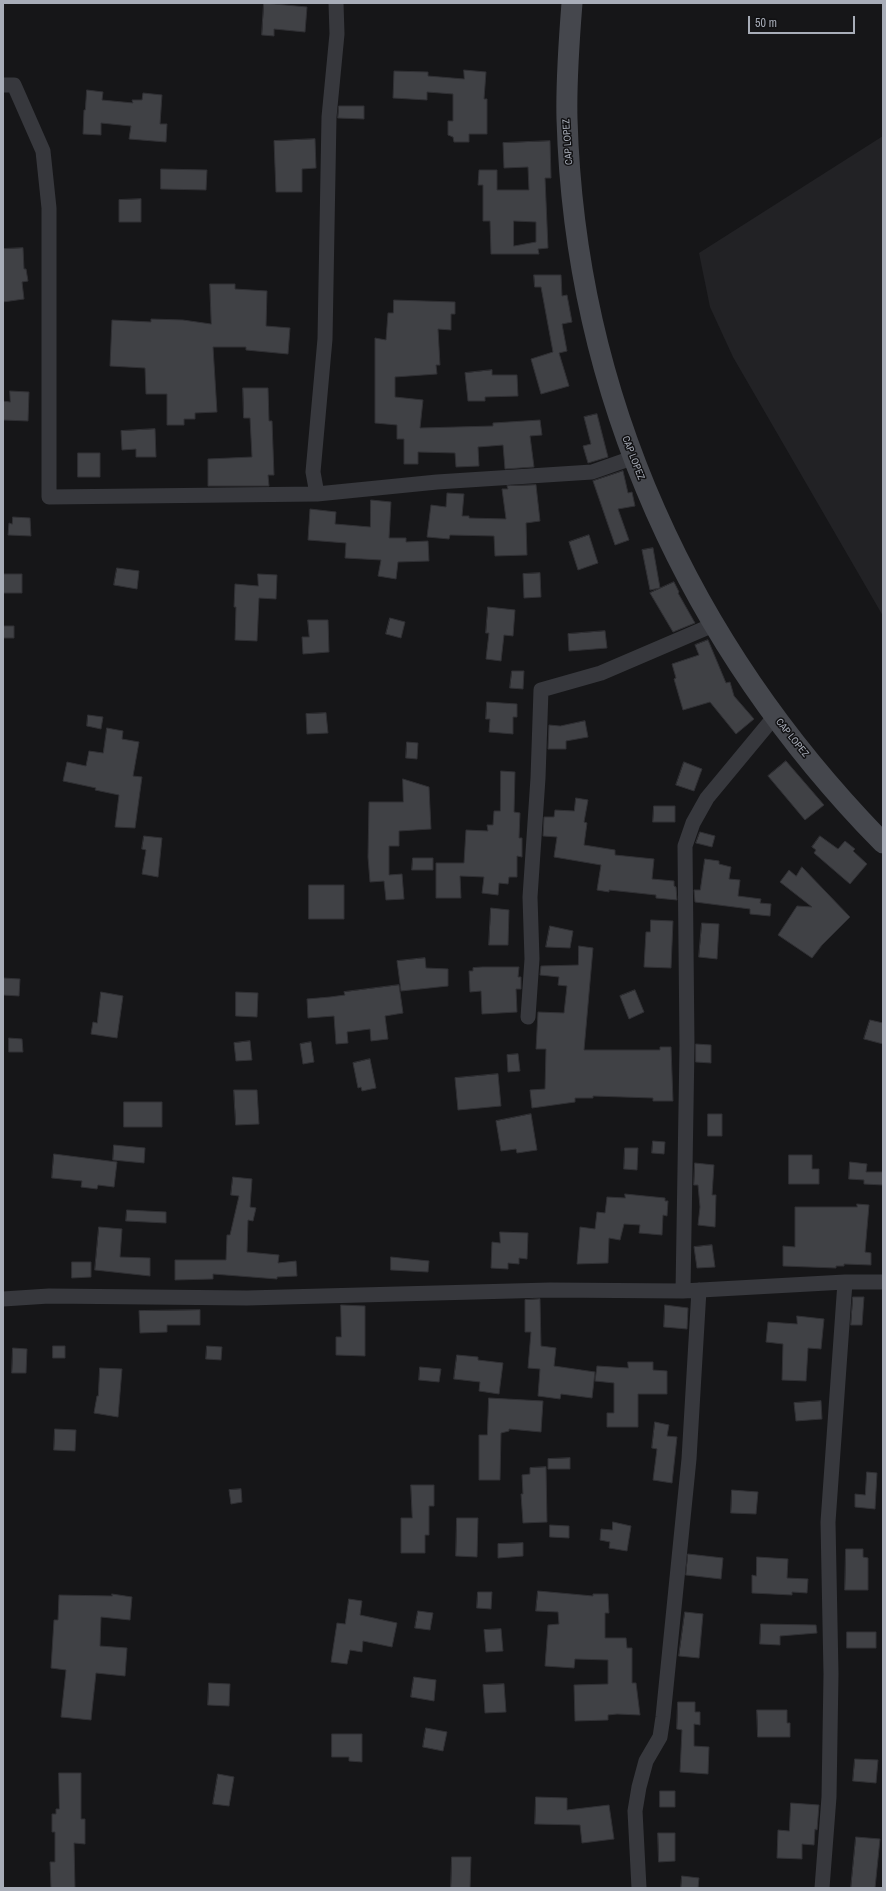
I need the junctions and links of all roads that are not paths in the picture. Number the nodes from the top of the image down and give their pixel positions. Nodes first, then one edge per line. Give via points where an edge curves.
1 (336, 3) edge
2 (572, 3) edge
3 (3, 85) edge
4 (632, 458) junction
5 (317, 494) junction
6 (713, 625) junction
7 (774, 716) junction
8 (883, 843) edge
9 (528, 1017) dead end
10 (845, 1282) junction
11 (883, 1282) edge
12 (699, 1290) junction
13 (683, 1291) junction
14 (3, 1299) edge
15 (638, 1888) edge
16 (822, 1888) edge

1 - 5 street via 337,34 329,117 326,340 313,472
2 - 4 street, CAP LOPEZ via 567,119 581,266 596,344
3 - 5 street via 14,86 43,151 49,208 49,497
4 - 5 street via 592,472 437,482
4 - 6 street, CAP LOPEZ via 679,563
6 - 7 street, CAP LOPEZ
6 - 9 street via 601,673 542,690 530,898 532,959
7 - 8 street, CAP LOPEZ via 856,816
7 - 13 street via 707,798 692,823 685,846 687,1046
10 - 11 street
10 - 12 street
10 - 16 street via 828,1522 830,1789
12 - 13 street
12 - 15 street via 689,1460 663,1717 660,1737 646,1761 640,1780 635,1811
13 - 14 street via 550,1290 247,1298 49,1296

